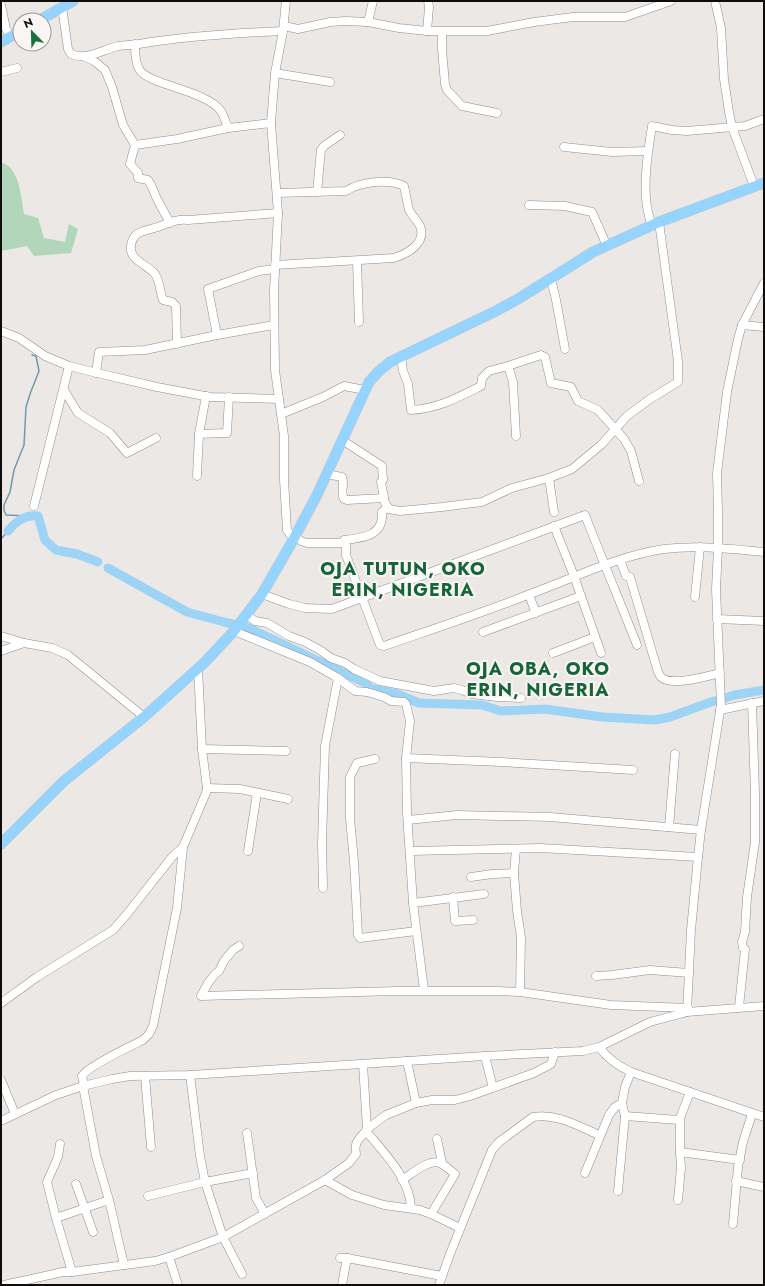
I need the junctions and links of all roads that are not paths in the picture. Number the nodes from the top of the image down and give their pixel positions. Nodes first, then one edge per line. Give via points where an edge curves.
1 (73, 1) edge
2 (286, 1) edge
3 (373, 1) edge
4 (428, 1) edge
5 (671, 1) edge
6 (715, 1) edge
7 (1, 5) edge
8 (62, 7) junction
9 (52, 13) edge
10 (368, 22) junction
11 (283, 28) junction
12 (427, 31) junction
13 (442, 32) junction
14 (11, 36) joint
15 (1, 42) edge
16 (135, 44) junction
17 (85, 57) junction
18 (17, 68) dead end
19 (1, 72) edge
20 (275, 73) junction
21 (330, 82) dead end
22 (497, 113) dead end
23 (764, 119) edge
24 (271, 123) junction
25 (732, 127) junction
26 (228, 128) junction
27 (340, 135) dead end
28 (135, 145) junction
29 (564, 147) dead end
30 (648, 151) junction
31 (759, 185) edge
32 (317, 192) junction
33 (277, 193) junction
34 (529, 205) dead end
35 (278, 213) junction
36 (170, 223) junction
37 (656, 224) junction
38 (606, 246) junction
39 (357, 261) junction
40 (275, 267) junction
41 (551, 279) junction
42 (764, 283) edge
43 (359, 322) dead end
44 (274, 325) junction
45 (742, 325) junction
46 (764, 327) edge
47 (1, 331) edge
48 (217, 335) junction
49 (177, 344) junction
50 (565, 349) dead end
51 (401, 356) junction
52 (69, 366) junction
53 (508, 366) junction
54 (96, 373) junction
55 (64, 390) junction
56 (365, 390) junction
57 (206, 396) junction
58 (229, 397) junction
59 (279, 398) junction
60 (281, 414) junction
61 (616, 429) junction
62 (199, 434) junction
63 (516, 436) dead end
64 (156, 438) dead end
65 (342, 440) junction
66 (326, 474) junction
67 (197, 476) dead end
68 (549, 478) junction
69 (639, 481) dead end
70 (384, 498) junction
71 (34, 506) dead end
72 (388, 508) junction
73 (554, 512) dead end
74 (554, 526) junction
75 (295, 536) junction
76 (342, 543) junction
77 (700, 547) junction
78 (718, 548) junction
79 (764, 552) edge
80 (620, 560) junction
81 (604, 565) junction
82 (574, 576) junction
83 (262, 594) junction
84 (529, 595) junction
85 (581, 596) junction
86 (695, 597) dead end
87 (362, 598) junction
88 (536, 613) junction
89 (247, 615) junction
90 (717, 619) junction
91 (764, 621) edge
92 (235, 630) junction
93 (483, 632) dead end
94 (1, 636) edge
95 (595, 637) junction
96 (24, 643) junction
97 (637, 645) dead end
98 (1, 651) edge
99 (601, 652) dead end
100 (553, 653) dead end
101 (198, 668) junction
102 (720, 673) junction
103 (338, 678) junction
104 (521, 698) dead end
105 (764, 701) edge
106 (752, 703) junction
107 (720, 708) junction
108 (144, 717) junction
109 (202, 749) junction
110 (286, 751) dead end
111 (675, 754) dead end
112 (406, 758) junction
113 (375, 759) dead end
114 (633, 770) dead end
115 (207, 788) junction
116 (257, 793) junction
117 (288, 798) dead end
118 (408, 820) junction
119 (669, 827) junction
120 (701, 830) junction
121 (1, 844) edge
122 (183, 847) junction
123 (516, 849) junction
124 (248, 851) dead end
125 (410, 851) junction
126 (698, 857) junction
127 (514, 873) junction
128 (471, 877) dead end
129 (323, 888) dead end
130 (484, 894) dead end
131 (453, 897) junction
132 (413, 903) junction
133 (473, 920) dead end
134 (416, 931) junction
135 (239, 946) dead end
136 (688, 973) junction
137 (596, 976) dead end
138 (424, 990) junction
139 (520, 992) junction
140 (1, 1002) edge
141 (764, 1006) edge
142 (739, 1007) junction
143 (688, 1010) junction
144 (599, 1047) junction
145 (555, 1052) junction
146 (485, 1056) junction
147 (407, 1061) junction
148 (363, 1064) junction
149 (631, 1072) junction
150 (190, 1075) junction
151 (145, 1076) junction
152 (1, 1080) edge
153 (84, 1085) junction
154 (493, 1088) junction
155 (690, 1092) junction
156 (416, 1103) junction
157 (622, 1103) junction
158 (15, 1114) junction
159 (752, 1114) junction
160 (625, 1116) junction
161 (764, 1118) edge
162 (680, 1120) junction
163 (1, 1121) edge
164 (366, 1130) junction
165 (247, 1133) dead end
166 (599, 1135) junction
167 (436, 1139) dead end
168 (60, 1144) dead end
169 (151, 1147) dead end
170 (680, 1152) junction
171 (740, 1160) junction
172 (442, 1164) junction
173 (253, 1173) junction
174 (585, 1173) dead end
175 (325, 1180) junction
176 (402, 1180) junction
177 (736, 1181) junction
178 (205, 1182) junction
179 (76, 1184) dead end
180 (764, 1187) edge
181 (618, 1191) dead end
182 (148, 1196) dead end
183 (109, 1200) junction
184 (678, 1200) dead end
185 (84, 1208) junction
186 (411, 1208) junction
187 (265, 1214) junction
188 (431, 1214) junction
189 (56, 1218) junction
190 (733, 1224) dead end
191 (460, 1228) junction
192 (93, 1232) dead end
193 (223, 1236) junction
194 (169, 1257) junction
195 (124, 1265) junction
196 (72, 1272) junction
197 (242, 1274) dead end
198 (442, 1276) junction
199 (34, 1282) edge
200 (4, 1285) edge
201 (178, 1285) edge
202 (342, 1285) edge
203 (439, 1285) edge

1 - 8 main road
2 - 11 street
3 - 10 street
4 - 12 street
5 - 13 street via 625,17 573,17 487,31
6 - 25 street via 721,28 724,79
7 - 14 street via 6,29
8 - 9 main road
8 - 17 street via 68,49 77,57
10 - 11 street via 330,22 298,29
10 - 12 street
11 - 16 street
11 - 20 street
12 - 13 street
13 - 22 street via 447,90 462,106
14 - 15 main road
16 - 17 street via 114,47
16 - 26 street via 137,64 145,76 190,92 214,104 221,111
17 - 28 street via 105,70 123,125
18 - 19 street
20 - 21 street
20 - 24 street
23 - 25 street via 751,125
24 - 26 street
24 - 33 street
25 - 30 street via 687,131 652,126
25 - 31 street
26 - 28 street
27 - 32 street via 321,150
28 - 36 street via 130,164 138,173 138,178 148,180
29 - 30 street via 612,152
30 - 37 street via 647,208
31 - 37 main road
32 - 33 street
32 - 39 street via 346,191 375,182 404,186 410,211 422,232 420,238 411,251 394,258
33 - 35 street
34 - 38 street via 565,206 592,212
35 - 36 street via 181,219
35 - 40 street
36 - 49 street via 138,233 132,239 131,248 137,260 154,274 163,300 176,306
37 - 38 main road
37 - 61 street via 678,361 678,380 676,384 627,416
38 - 41 main road
39 - 40 street
39 - 43 street
40 - 44 street
40 - 48 street via 208,289
41 - 50 street
41 - 51 main road via 496,311
42 - 45 street
44 - 48 street
44 - 59 street via 275,370
45 - 46 street
45 - 78 street via 727,392 717,473
47 - 52 street via 19,338 41,354
48 - 49 street
49 - 54 street via 145,350 99,352
51 - 53 street via 411,410 438,406 451,401 481,386 482,378 489,371
51 - 56 main road via 378,372
52 - 54 street
52 - 55 street
53 - 61 street via 541,355 545,357 551,383 570,386 578,401 598,410
53 - 63 street via 513,382
54 - 57 street via 157,388
55 - 64 street via 78,413 110,433 127,452
55 - 71 street
56 - 60 street via 344,386
56 - 65 main road
57 - 58 street
57 - 62 street
58 - 59 street
58 - 62 street via 227,433
59 - 60 street
60 - 75 street via 284,436 285,515 287,530
61 - 68 street via 601,446 572,469
61 - 69 street via 631,451
62 - 67 street
65 - 66 main road
65 - 70 street via 382,466
66 - 70 street via 342,477 344,499
66 - 75 main road
68 - 72 street via 512,488 482,502 400,511
68 - 73 street
70 - 72 street
72 - 76 street via 382,512 383,521 378,530 364,538 344,540
74 - 81 street via 585,515
74 - 82 street
74 - 87 street
75 - 76 street via 307,543
75 - 83 main road
76 - 87 street via 346,545 346,555
77 - 78 street
77 - 80 street via 663,549
77 - 86 street
78 - 79 street
78 - 90 street
80 - 81 street
80 - 102 street via 626,576 630,577 658,672 662,678 679,681
81 - 82 street
81 - 97 street
82 - 84 street
82 - 85 street
83 - 87 street via 305,608 332,609
83 - 89 main road
84 - 87 street via 384,646 380,645
84 - 88 street
85 - 88 street
85 - 95 street
88 - 93 street
89 - 92 main road
89 - 104 street via 380,681 434,691 454,688 472,694
90 - 91 street
90 - 102 street
92 - 101 main road
92 - 103 street via 310,662
94 - 96 street
95 - 99 street
95 - 100 street
96 - 98 street
96 - 108 street via 52,648 68,655
101 - 108 main road
101 - 109 street
102 - 107 street
103 - 112 street via 355,691 405,703 410,721
103 - 129 street via 325,746
105 - 106 street
106 - 107 street
106 - 142 street via 756,842 742,942 745,949
107 - 120 street
108 - 121 main road via 64,781
109 - 110 street
109 - 115 street
111 - 119 street
112 - 114 street
112 - 118 street
113 - 134 street via 357,763 350,778 350,819 358,935 360,938
115 - 116 street via 240,789
115 - 122 street
116 - 117 street
116 - 124 street
118 - 119 street via 457,815 550,817
118 - 125 street
119 - 120 street
120 - 126 street
122 - 140 street via 113,930 36,977
122 - 153 street via 176,908 153,1026 143,1040 83,1074
123 - 125 street
123 - 126 street via 540,848
123 - 127 street
125 - 132 street
126 - 136 street
127 - 128 street
127 - 139 street via 521,937
130 - 131 street
131 - 132 street
131 - 133 street via 455,921
132 - 134 street
134 - 138 street
135 - 138 street via 208,983 201,996
136 - 137 street via 650,970
136 - 143 street
138 - 139 street
139 - 143 street via 612,1005
141 - 142 street
142 - 143 street
143 - 144 street via 650,1022
144 - 145 street via 582,1051
144 - 149 street via 611,1061
145 - 146 street
145 - 154 street via 553,1062 548,1066
146 - 147 street
146 - 154 street
147 - 148 street
147 - 156 street
148 - 150 street
148 - 164 street
149 - 155 street
149 - 157 street
150 - 151 street
150 - 178 street
151 - 153 street via 130,1076
151 - 169 street
152 - 158 street
153 - 158 street via 56,1094
153 - 183 street via 96,1156
154 - 156 street via 455,1100
155 - 159 street
155 - 162 street
156 - 164 street via 386,1115
157 - 160 street
157 - 166 street via 609,1115
158 - 163 street
159 - 161 street
159 - 171 street
160 - 162 street
160 - 181 street
162 - 170 street
164 - 175 street via 354,1145 354,1158
164 - 176 street via 396,1167
165 - 173 street
166 - 174 street
166 - 191 street via 558,1118 533,1117 495,1145
167 - 172 street
168 - 189 street via 58,1157 47,1182
170 - 171 street
170 - 184 street
171 - 177 street
172 - 176 street via 436,1162 419,1168
172 - 188 street via 455,1174
173 - 178 street
173 - 187 street via 257,1200
175 - 186 street via 352,1195 384,1205
175 - 187 street
176 - 186 street
177 - 180 street
177 - 190 street
178 - 182 street
178 - 193 street
179 - 185 street
183 - 185 street
183 - 195 street
185 - 189 street
185 - 192 street
186 - 188 street
187 - 193 street
188 - 191 street
189 - 196 street
191 - 198 street
193 - 194 street
193 - 197 street
194 - 195 street
194 - 201 street
195 - 196 street
196 - 199 street via 63,1272
198 - 202 street via 343,1258
198 - 203 street
199 - 200 street

